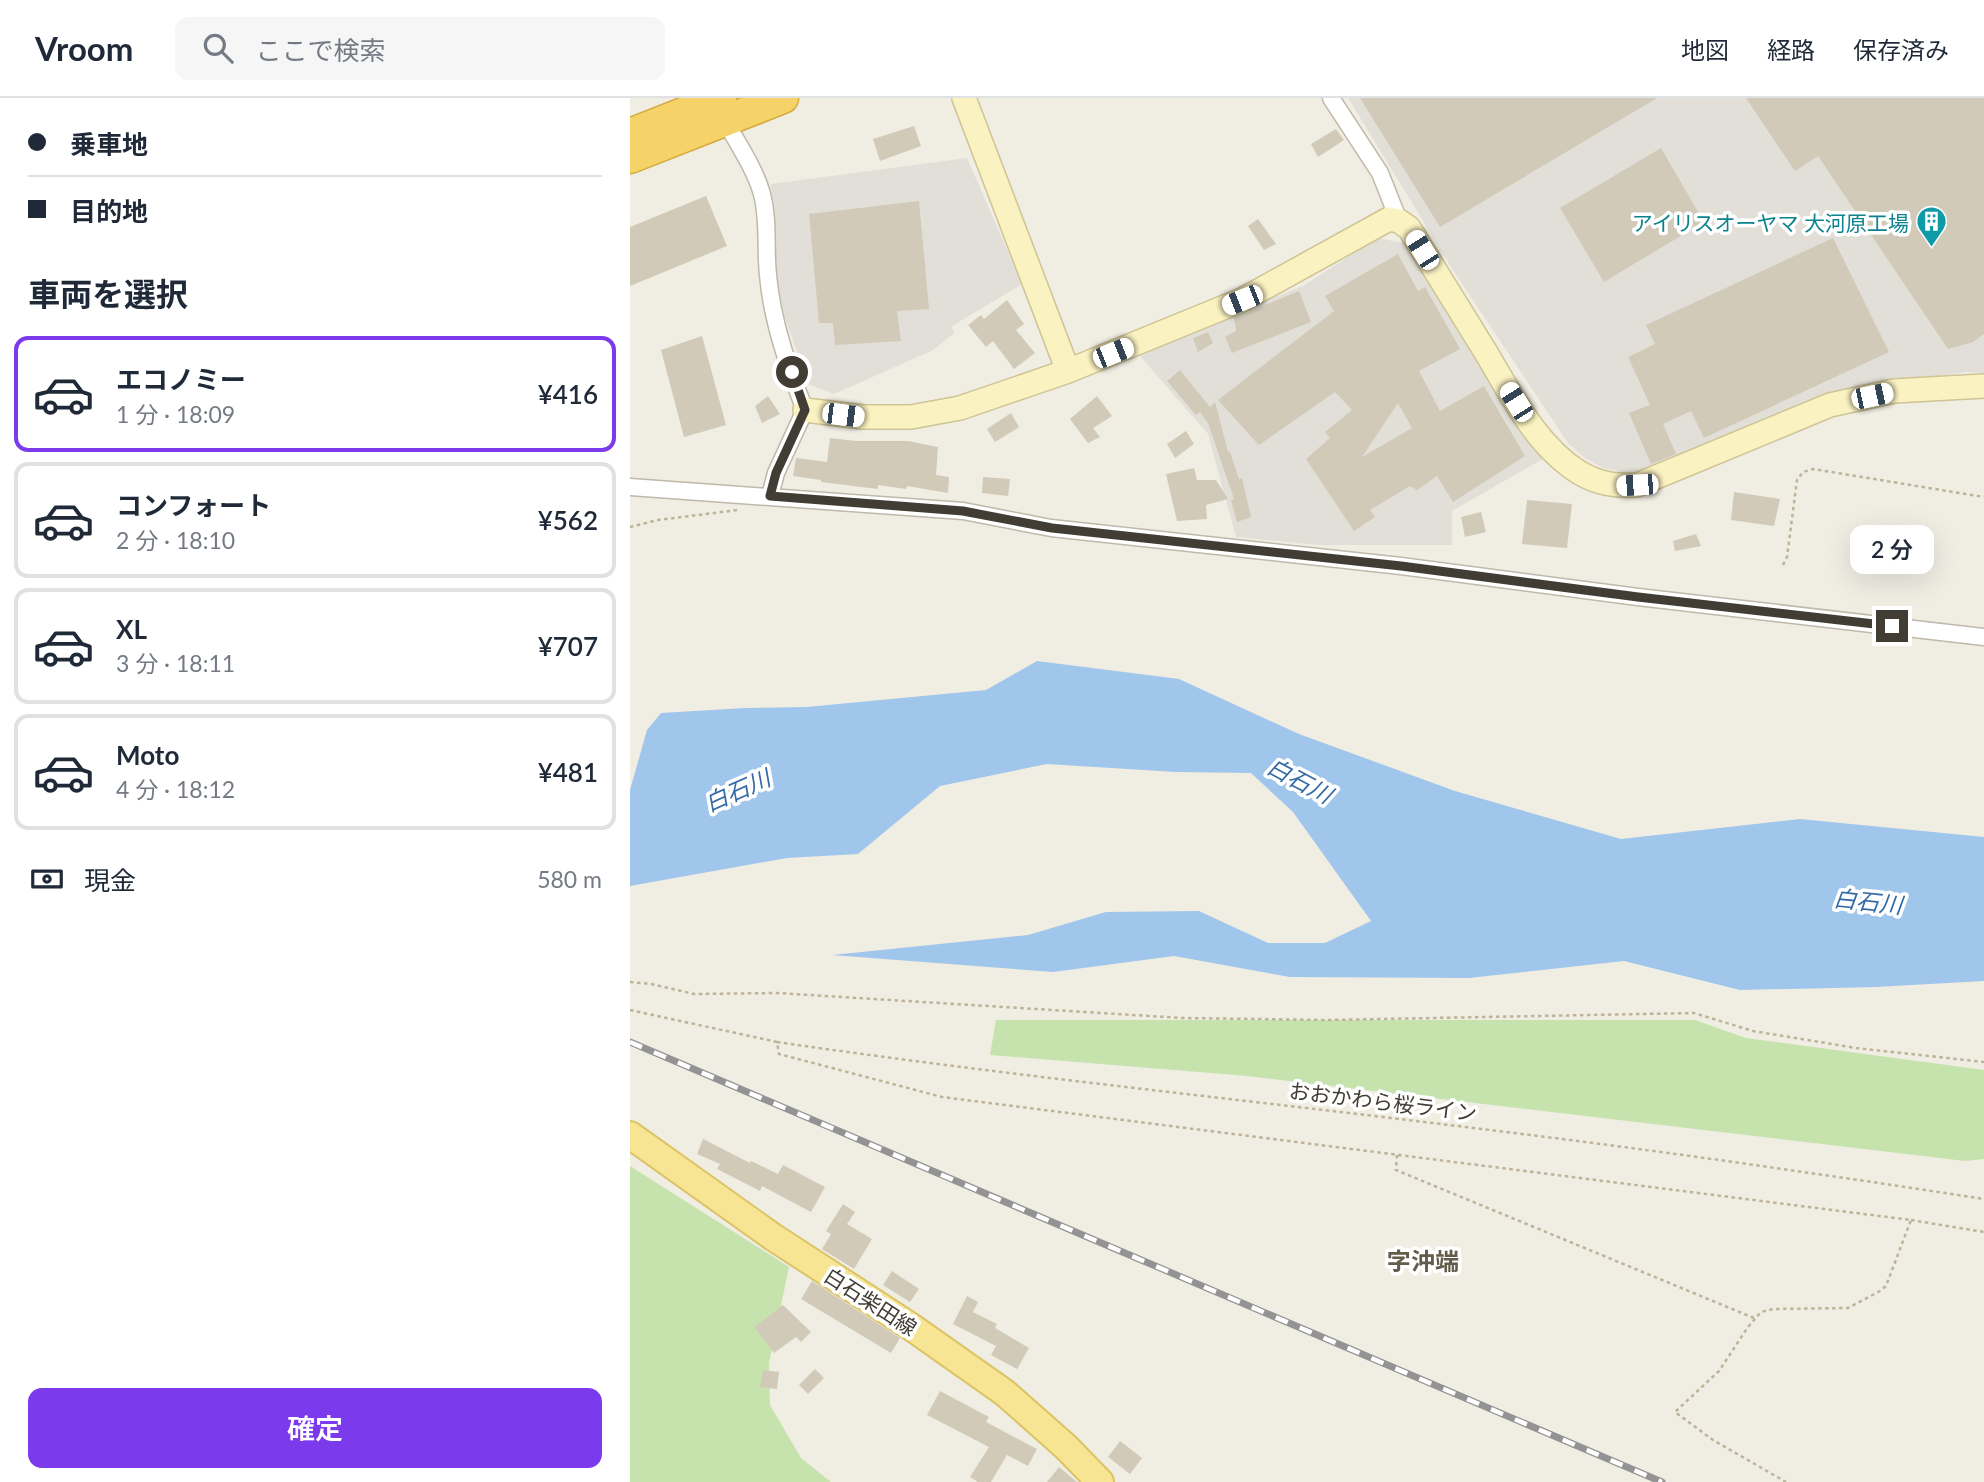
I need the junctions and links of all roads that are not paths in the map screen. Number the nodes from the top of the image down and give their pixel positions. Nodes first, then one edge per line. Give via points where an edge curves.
1 (783, 98) edge
2 (964, 98) edge
3 (1331, 98) edge
4 (718, 105) edge
5 (630, 134) edge
6 (630, 158) edge
7 (1399, 221) junction
8 (1068, 371) junction
9 (1984, 386) edge
10 (805, 410) junction
11 (630, 486) edge
12 (770, 496) junction
13 (1984, 637) edge
14 (630, 1135) edge
15 (1100, 1482) edge

1 - 4 highway
2 - 8 street
3 - 7 street via 1380,173
4 - 5 highway
4 - 6 highway
4 - 10 street via 762,192 771,300
7 - 8 street via 1389,219 1242,300
7 - 9 street via 1409,228 1530,424 1559,456 1601,483 1637,485 1830,405 1894,391
8 - 10 street via 960,408 911,417
10 - 12 street
11 - 12 street
12 - 13 street via 963,511 1052,528
14 - 15 main road, 白石柴田線 via 772,1237 1005,1393

